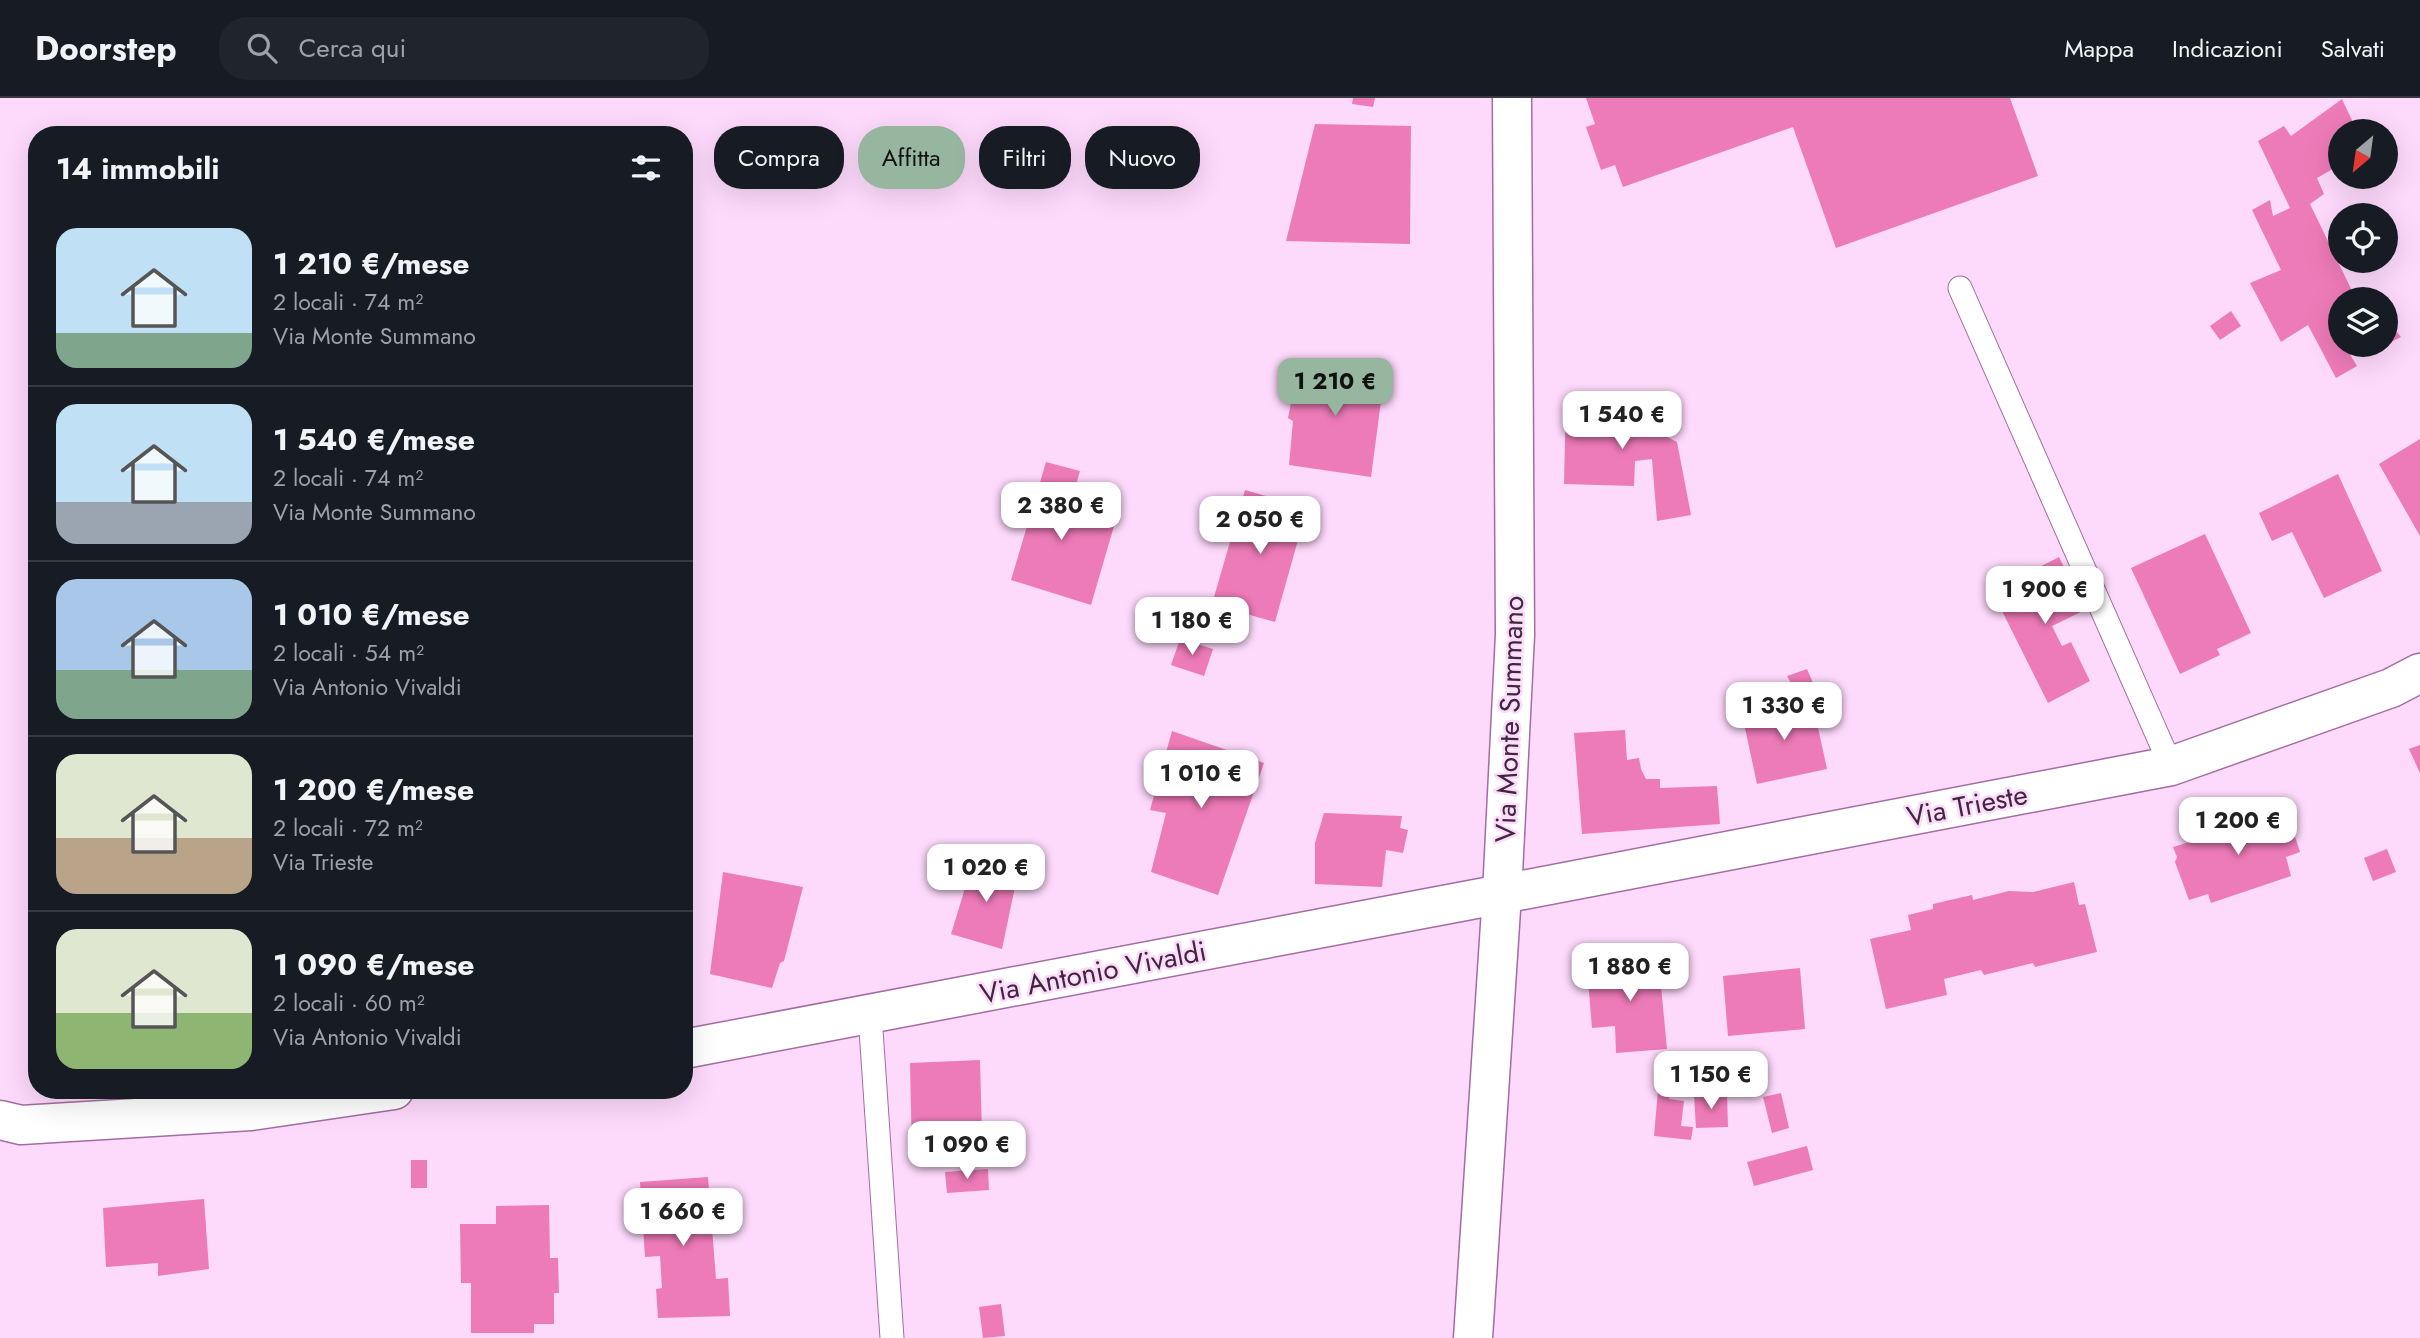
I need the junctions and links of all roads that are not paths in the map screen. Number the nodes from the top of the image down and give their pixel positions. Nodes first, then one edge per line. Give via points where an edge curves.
1 (1511, 98) edge
2 (1960, 288) dead end
3 (2420, 673) edge
4 (2171, 766) junction
5 (1502, 894) junction
6 (870, 1015) junction
7 (693, 1047) edge
8 (333, 1099) edge
9 (0, 1120) edge
10 (892, 1338) edge
11 (1473, 1338) edge

1 - 5 street, Via Monte Summano via 1515,635
2 - 4 lane
3 - 4 street, Via Trieste via 2391,688
4 - 5 street, Via Trieste
5 - 6 street, Via Antonio Vivaldi
5 - 11 street, Via Monte Summano
6 - 7 street, Via Antonio Vivaldi
6 - 10 lane
8 - 9 street via 251,1111 20,1125

